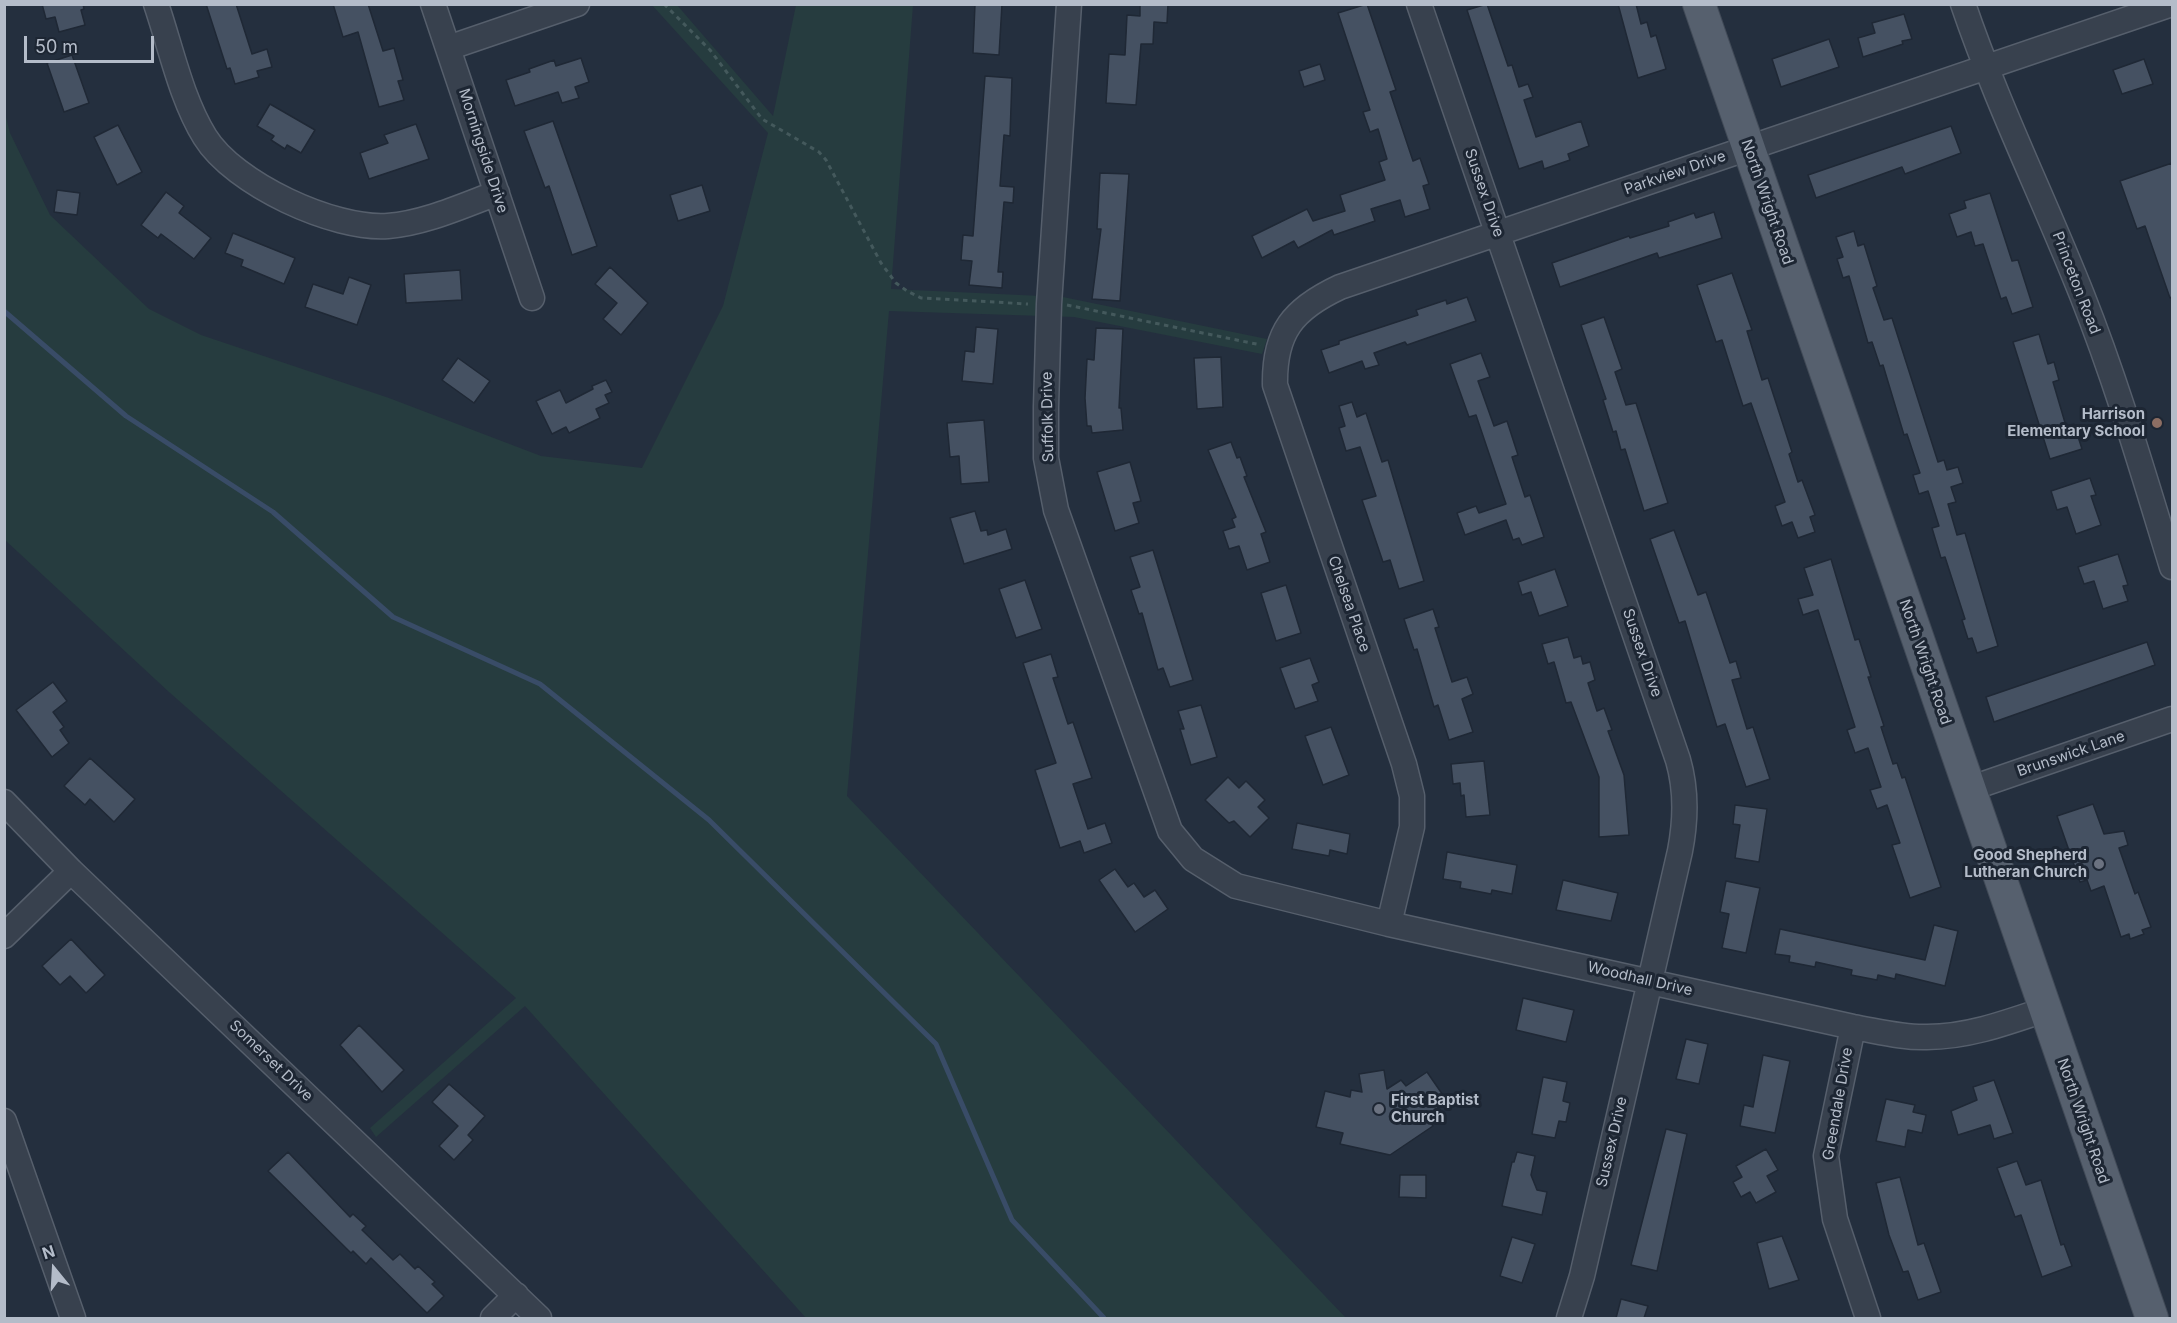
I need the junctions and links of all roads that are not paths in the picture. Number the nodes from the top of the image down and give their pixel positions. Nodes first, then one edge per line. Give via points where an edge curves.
1 (156, 4) edge
2 (433, 4) edge
3 (577, 4) edge
4 (1069, 4) edge
5 (1419, 4) edge
6 (1699, 4) edge
7 (1963, 4) edge
8 (2172, 4) edge
9 (448, 48) junction
10 (1984, 67) junction
11 (1748, 148) junction
12 (497, 193) junction
13 (1498, 233) junction
14 (532, 298) dead end
15 (1316, 298) joint
16 (2172, 567) edge
17 (2172, 719) edge
18 (1969, 789) junction
19 (4, 802) edge
20 (71, 871) junction
21 (1236, 886) joint
22 (1389, 924) junction
23 (4, 936) edge
24 (1649, 980) junction
25 (2044, 1010) junction
26 (1853, 1027) junction
27 (4, 1121) edge
28 (516, 1295) junction
29 (73, 1318) edge
30 (493, 1318) edge
31 (539, 1318) edge
32 (1569, 1318) edge
33 (1868, 1318) edge
34 (2152, 1318) edge

1 - 12 street via 206,138 221,158 259,186 346,222 385,226 418,220
2 - 9 street, Morningside Drive
3 - 9 street
4 - 21 street, Suffolk Drive via 1049,304 1046,458 1056,510 1170,831 1193,859
5 - 13 street, Sussex Drive
6 - 11 main road, North Wright Road
7 - 10 street, Princeton Road
8 - 10 street, Parkview Drive
9 - 12 street, Morningside Drive
10 - 11 street, Parkview Drive
10 - 16 street, Princeton Road via 2084,298
11 - 13 street, Parkview Drive
11 - 18 main road, North Wright Road
12 - 14 street, Morningside Drive
13 - 15 street, Parkview Drive
13 - 24 street, Sussex Drive via 1682,774 1684,830
15 - 22 street, Chelsea Place via 1285,329 1277,348 1275,385 1412,796 1412,827
17 - 18 street, Brunswick Lane
18 - 25 main road, North Wright Road
19 - 20 street, Somerset Drive
20 - 23 street
20 - 28 street, Somerset Drive
21 - 22 street, Woodhall Drive
22 - 24 street, Woodhall Drive
24 - 26 street, Woodhall Drive
24 - 32 street, Sussex Drive
25 - 26 street, Woodhall Drive via 1979,1030 1925,1038
25 - 34 main road, North Wright Road
26 - 33 street, Greendale Drive via 1826,1156 1834,1219
27 - 29 street
28 - 30 street
28 - 31 street, Somerset Drive

